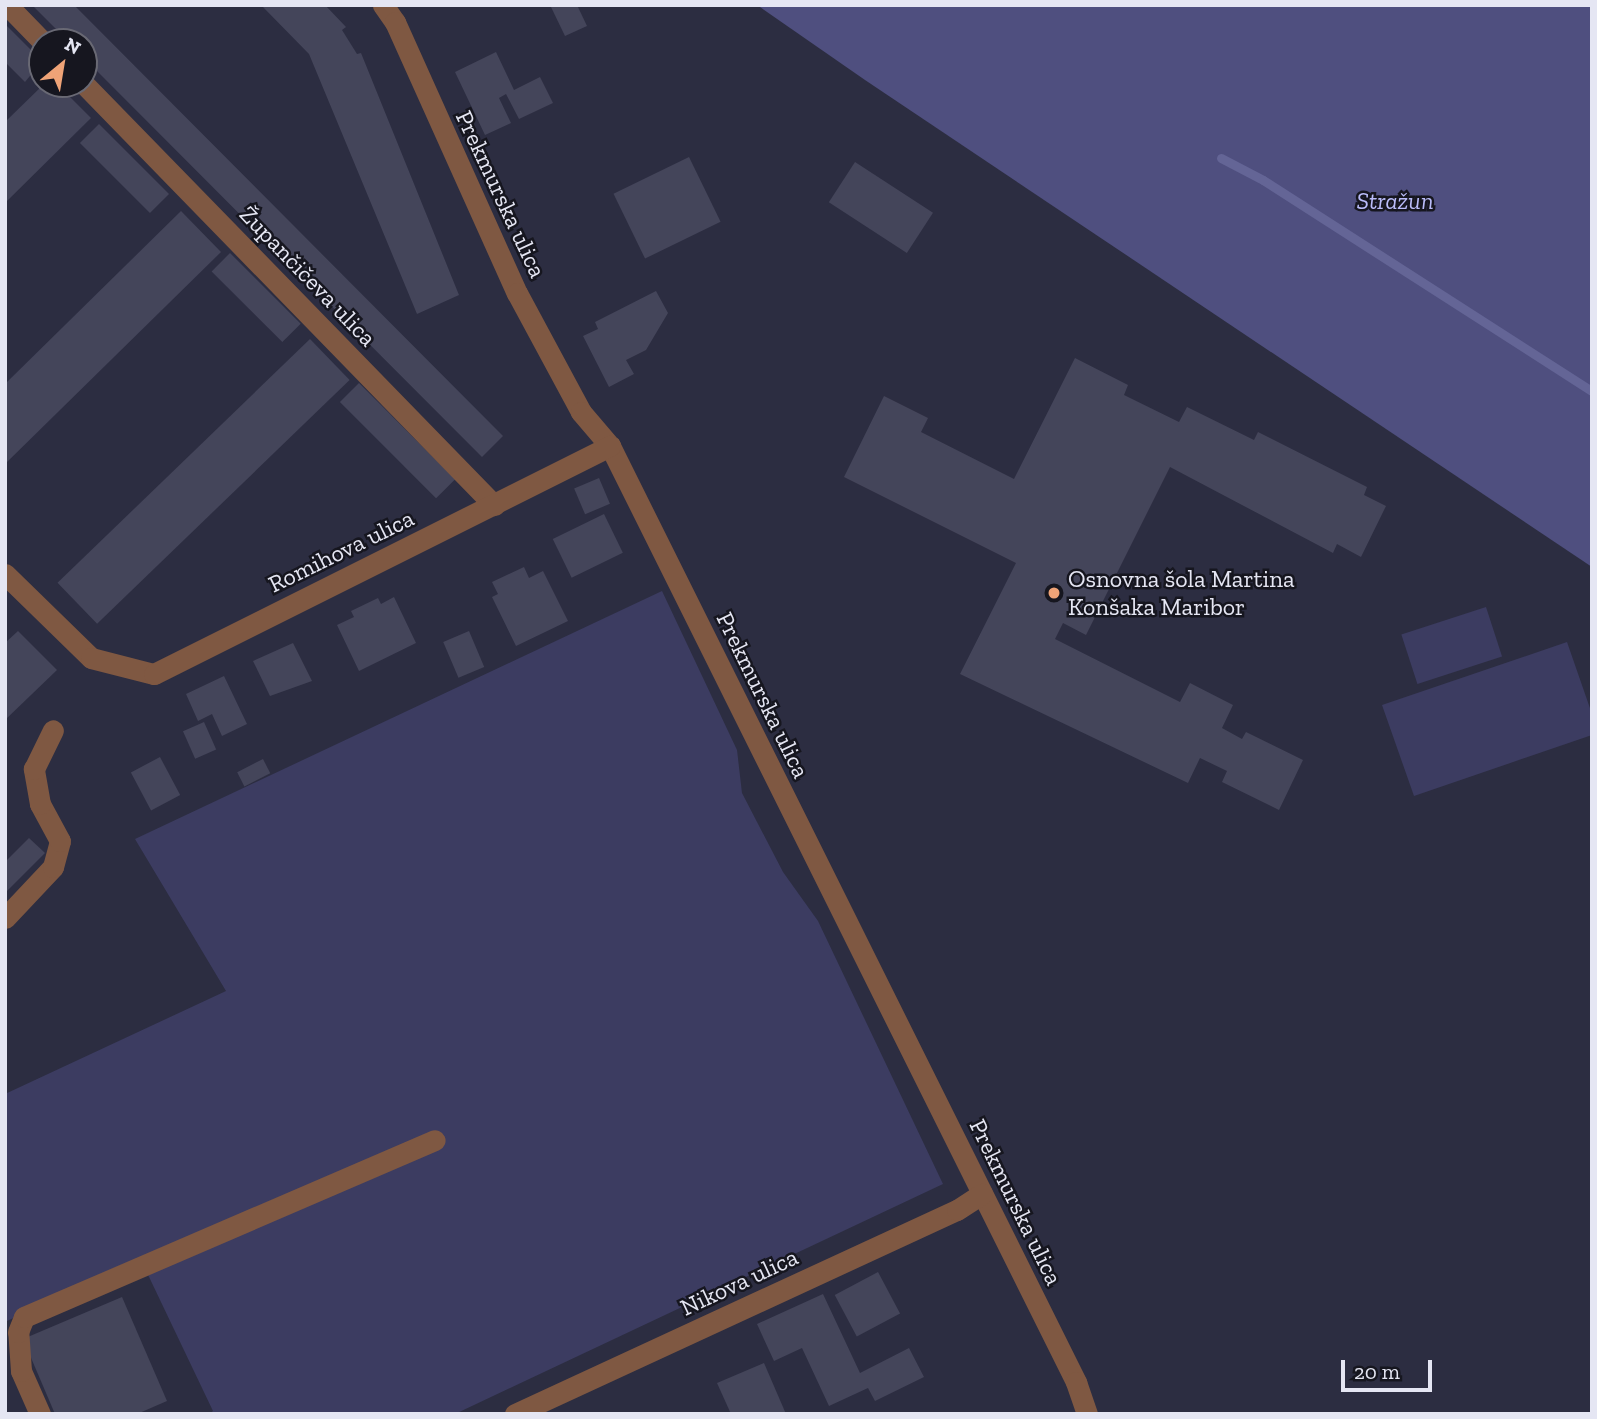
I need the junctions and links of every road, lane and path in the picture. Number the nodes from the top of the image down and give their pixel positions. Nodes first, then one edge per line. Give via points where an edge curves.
1 (7, 5) edge
2 (383, 5) edge
3 (29, 28) edge
4 (98, 98) edge
5 (610, 446) junction
6 (494, 505) junction
7 (5, 574) edge
8 (53, 730) dead end
9 (5, 918) edge
10 (435, 1140) dead end
11 (982, 1194) junction
12 (40, 1414) edge
13 (514, 1414) edge
14 (1087, 1414) edge

1 - 3 street
2 - 5 street, Prekmurska ulica via 395,22 517,293 581,412
4 - 6 street, Župančičeva ulica
5 - 6 street, Romihova ulica
5 - 11 street, Prekmurska ulica
6 - 7 street, Romihova ulica via 154,674 91,657
8 - 9 street via 34,769 40,804 60,841 53,867
10 - 12 street via 24,1317 18,1332 21,1371
11 - 13 street, Nikova ulica via 957,1210
11 - 14 street, Prekmurska ulica

